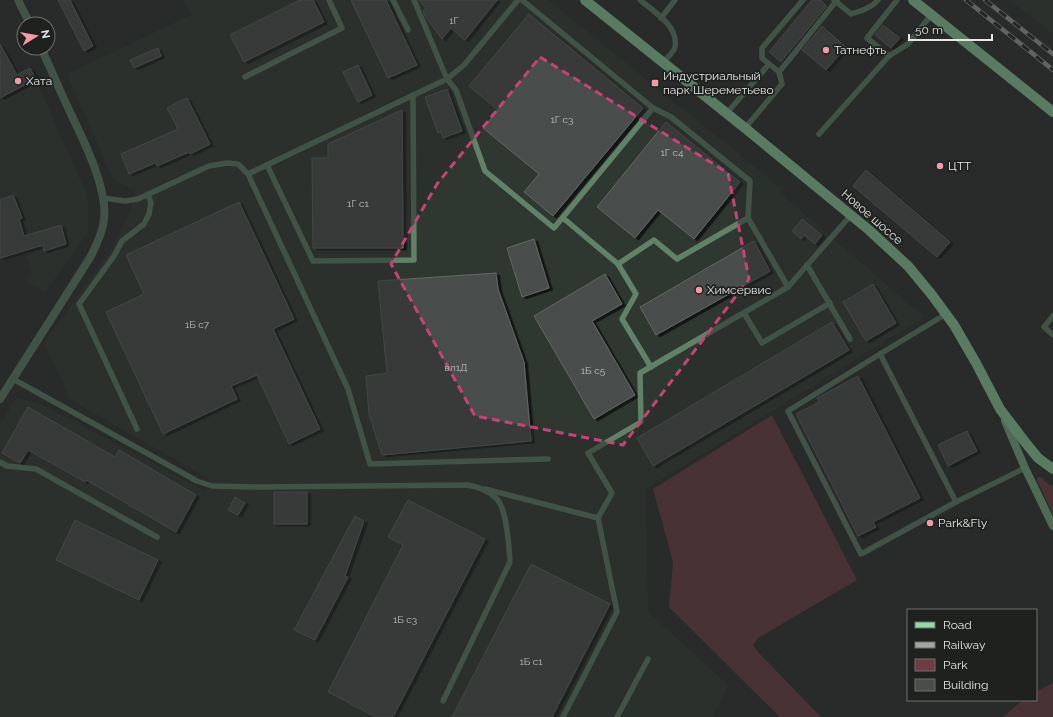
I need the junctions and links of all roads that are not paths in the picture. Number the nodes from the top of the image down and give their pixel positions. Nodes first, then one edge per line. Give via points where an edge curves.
1 (18, 0) edge
2 (329, 0) edge
3 (393, 0) edge
4 (414, 0) edge
5 (518, 0) edge
6 (522, 0) edge
7 (585, 0) edge
8 (640, 0) edge
9 (675, 0) edge
10 (803, 0) edge
11 (878, 0) edge
12 (897, 0) edge
13 (913, 0) edge
14 (836, 1) edge
15 (931, 15) junction
16 (26, 16) edge
17 (661, 18) junction
18 (408, 30) dead end
19 (45, 56) edge
20 (889, 56) junction
21 (663, 62) junction
22 (769, 64) junction
23 (779, 72) junction
24 (245, 77) dead end
25 (447, 79) junction
26 (413, 95) junction
27 (653, 108) junction
28 (1053, 112) edge
29 (727, 113) junction
30 (745, 128) junction
31 (819, 134) dead end
32 (267, 165) junction
33 (248, 174) junction
34 (148, 194) junction
35 (103, 198) junction
36 (851, 216) junction
37 (563, 218) junction
38 (748, 218) junction
39 (618, 264) junction
40 (807, 265) junction
41 (788, 287) junction
42 (830, 303) junction
43 (744, 313) junction
44 (946, 314) junction
45 (1053, 316) edge
46 (1053, 335) edge
47 (850, 339) dead end
48 (880, 354) junction
49 (650, 367) junction
50 (13, 378) junction
51 (0, 399) edge
52 (1000, 409) junction
53 (137, 429) dead end
54 (548, 459) dead end
55 (0, 462) edge
56 (1025, 468) junction
57 (1053, 469) edge
58 (483, 488) junction
59 (956, 502) junction
60 (598, 518) junction
61 (1053, 526) edge
62 (157, 537) dead end
63 (648, 659) dead end
64 (443, 701) dead end
65 (563, 717) edge
66 (617, 717) edge

1 - 16 street
2 - 24 lane via 342,28
3 - 18 lane
4 - 25 lane
5 - 25 lane via 464,65
6 - 27 lane
7 - 21 main road, Новое шоссе
8 - 17 lane
9 - 17 lane
10 - 22 lane via 762,48 762,58
11 - 14 lane via 862,11 851,14
12 - 20 lane via 867,38
13 - 15 main road
14 - 23 lane
15 - 20 lane via 908,44
15 - 28 main road
17 - 21 lane via 672,30 675,39 675,48
19 - 35 street via 84,142
20 - 31 lane
21 - 29 main road, Новое шоссе
22 - 23 lane
22 - 29 lane
23 - 30 lane via 782,84
25 - 26 lane
25 - 37 lane via 456,90 486,172 554,228
26 - 32 lane
26 - 32 lane via 414,260 312,260
27 - 37 lane
27 - 38 lane via 671,117 750,181
29 - 30 main road, Новое шоссе
30 - 36 main road, Новое шоссе
32 - 33 lane
33 - 34 lane via 238,164 209,166
33 - 54 lane via 348,389 370,464
34 - 35 lane via 125,201
34 - 53 lane via 151,203 144,224 122,241 79,304
35 - 50 street via 105,218 92,256
36 - 40 lane
36 - 44 main road, Новое шоссе via 908,266
37 - 39 lane
38 - 39 lane via 677,259 654,240
38 - 41 lane
39 - 49 lane via 636,294 622,319
40 - 41 lane
40 - 42 lane
41 - 43 lane
42 - 43 lane via 762,343
42 - 47 lane
43 - 49 lane
44 - 48 lane
44 - 52 main road, Новое шоссе
45 - 46 lane via 1044,327
48 - 59 lane
48 - 59 lane via 788,411 861,554
49 - 60 lane via 640,373 641,422 588,453 612,493
50 - 51 street
50 - 58 lane via 197,481 212,486 468,485
52 - 56 main road, Новое шоссе
52 - 57 main road via 1029,448
55 - 62 lane via 7,466 36,469
56 - 59 lane
56 - 61 main road, Новое шоссе
58 - 60 lane
58 - 64 lane via 497,499 502,508 509,540 510,562
60 - 65 lane via 617,612
63 - 66 lane

